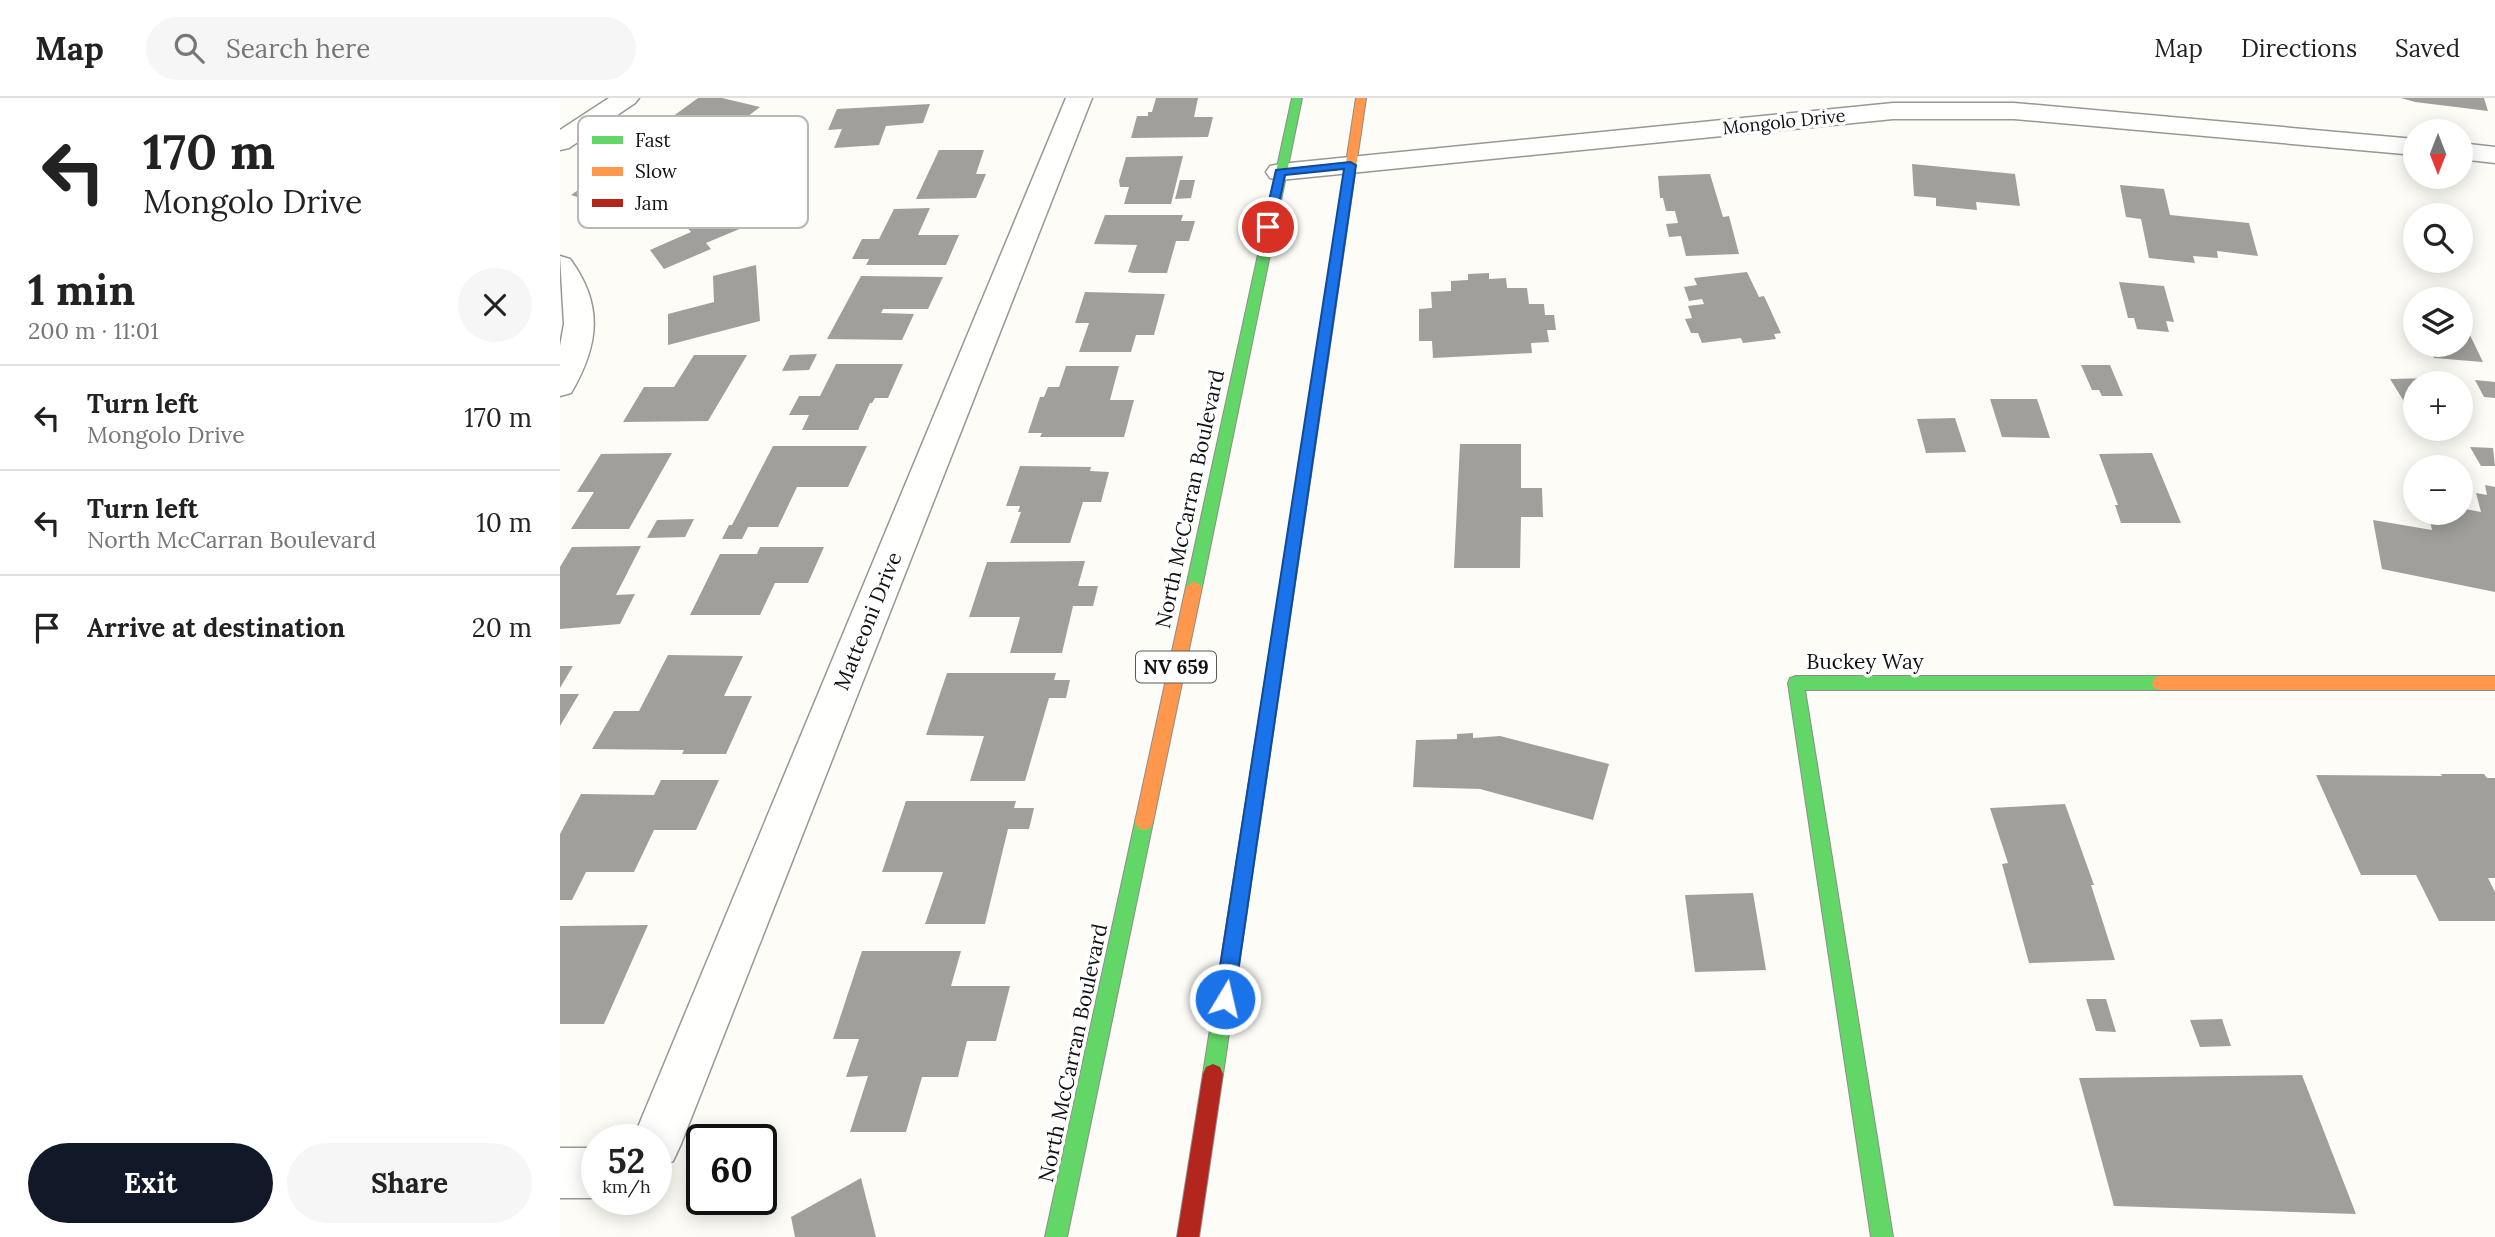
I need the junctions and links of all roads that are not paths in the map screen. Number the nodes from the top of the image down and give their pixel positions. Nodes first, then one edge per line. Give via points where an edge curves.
1 (626, 98) edge
2 (1079, 98) edge
3 (1297, 98) edge
4 (1362, 98) edge
5 (599, 116) edge
6 (578, 130) edge
7 (560, 142) edge
8 (2403, 146) edge
9 (2473, 152) edge
10 (2495, 155) edge
11 (1350, 165) junction
12 (1280, 172) junction
13 (560, 266) edge
14 (560, 385) edge
15 (2495, 683) edge
16 (664, 1124) edge
17 (560, 1173) edge
18 (581, 1173) edge
19 (1056, 1237) edge
20 (1188, 1237) edge
21 (1882, 1237) edge

1 - 5 street
2 - 16 street, Matteoni Drive
3 - 12 main road, North McCarran Boulevard / NV 659
4 - 11 main road
6 - 7 street
8 - 11 street, Mongolo Drive via 1953,109 1893,111
9 - 10 street
11 - 12 street, Mongolo Drive
11 - 20 main road
12 - 19 main road, North McCarran Boulevard / NV 659
13 - 14 street via 579,303 579,336
15 - 21 main road, Buckey Way via 1796,683
17 - 18 street

